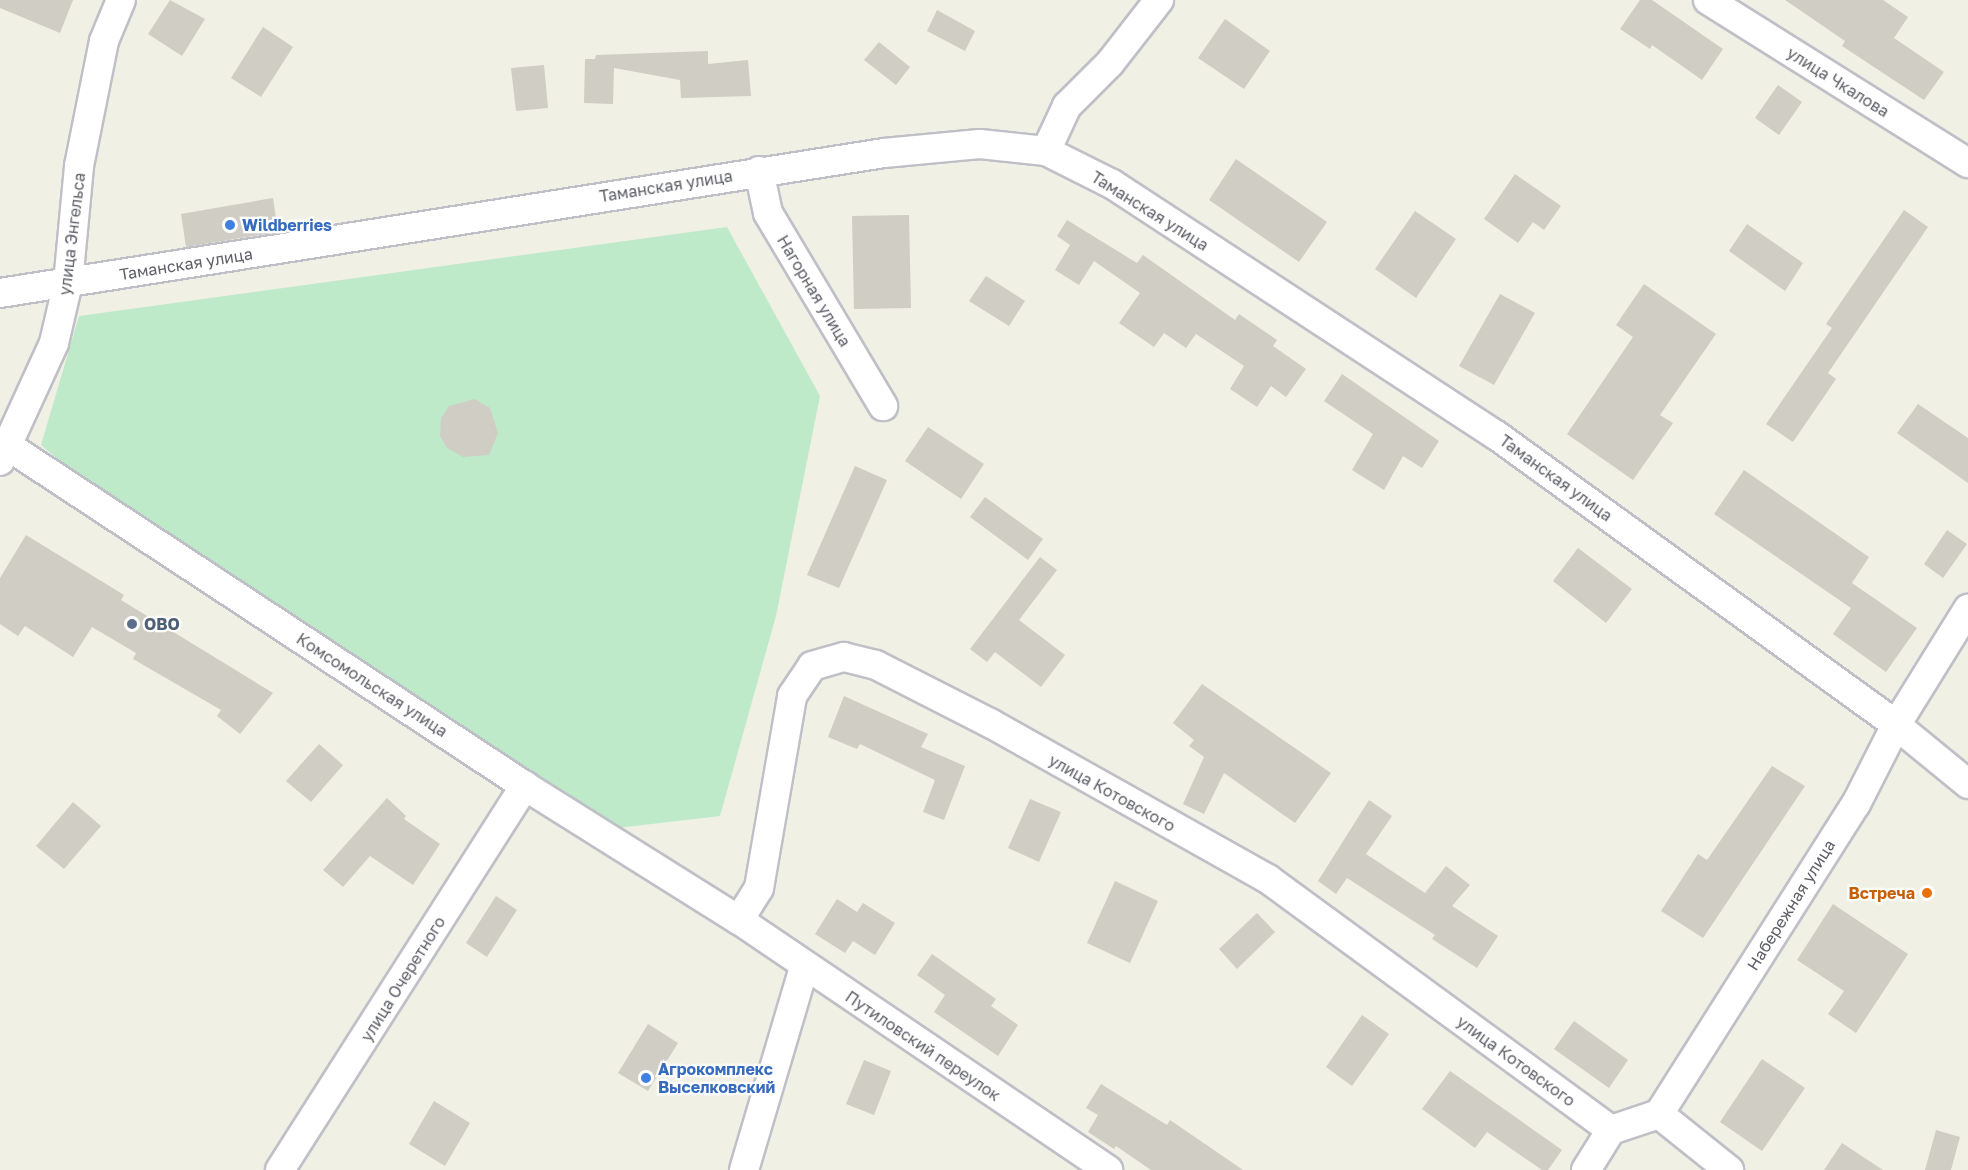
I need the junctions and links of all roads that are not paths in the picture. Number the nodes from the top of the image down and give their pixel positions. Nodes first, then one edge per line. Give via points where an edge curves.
1 (121, 0) edge
2 (1159, 0) edge
3 (1708, 0) edge
4 (1046, 151) junction
5 (1968, 163) edge
6 (759, 171) junction
7 (68, 284) junction
8 (0, 293) edge
9 (883, 406) dead end
10 (4, 454) edge
11 (1968, 609) edge
12 (1896, 725) junction
13 (1968, 784) edge
14 (525, 786) junction
15 (739, 920) junction
16 (804, 967) junction
17 (1659, 1114) junction
18 (1611, 1130) junction
19 (280, 1170) edge
20 (744, 1170) edge
21 (1108, 1170) edge
22 (1586, 1170) edge
23 (1729, 1170) edge

1 - 7 street, улица Энгельса via 104,41 79,166
2 - 4 street via 1110,63 1067,106
3 - 5 street, улица Чкалова
4 - 6 street, Таманская улица via 980,144
4 - 12 street, Таманская улица via 1112,184 1496,435
6 - 7 street, Таманская улица
6 - 9 street, Нагорная улица via 768,213
7 - 8 street, Таманская улица
7 - 10 street, улица Энгельса via 54,343
10 - 14 street, Комсомольская улица
11 - 12 street, Набережная улица
12 - 13 street, Таманская улица
12 - 17 street, Набережная улица via 1856,804
14 - 15 street, Комсомольская улица
14 - 19 street, улица Очеретного
15 - 16 street, Путиловский переулок
15 - 18 street, улица Котовского via 759,888 792,696 812,666 844,657 876,665 990,723 1268,879
16 - 20 street
16 - 21 street, Путиловский переулок
17 - 18 street
17 - 23 street
18 - 22 street

